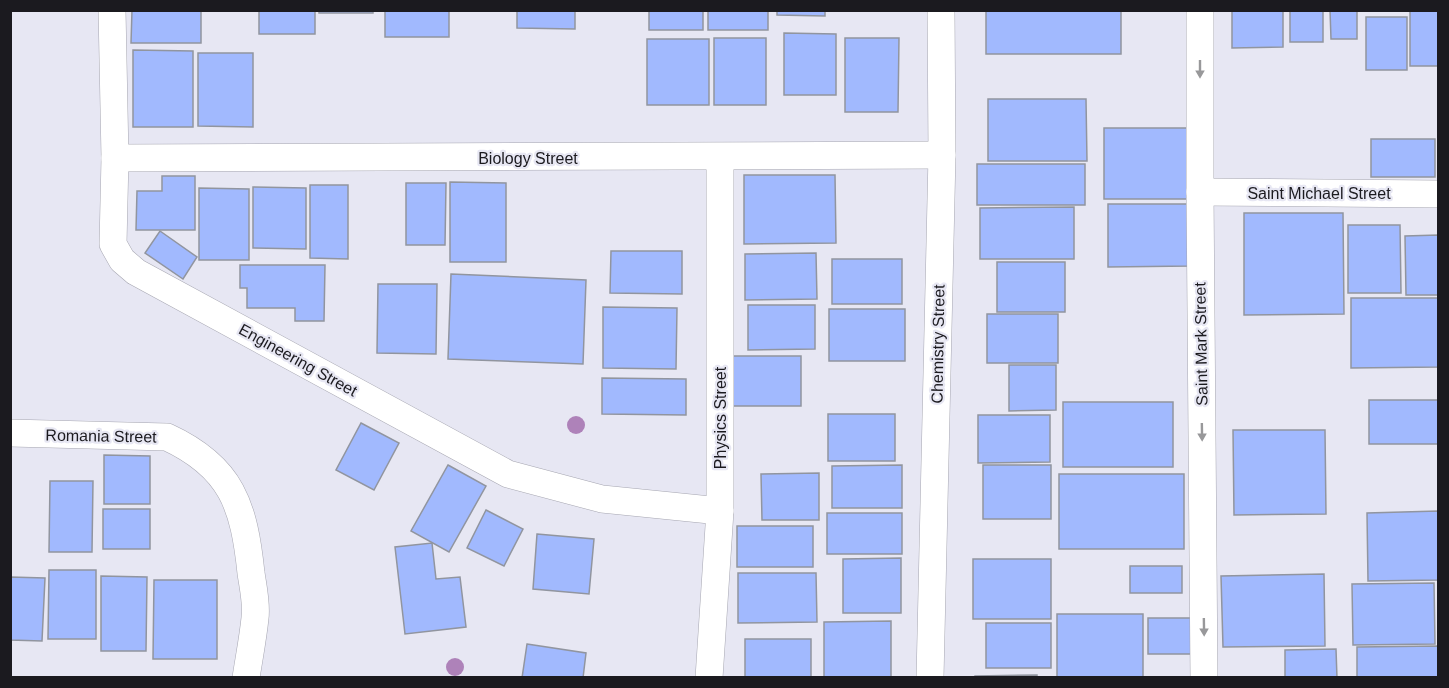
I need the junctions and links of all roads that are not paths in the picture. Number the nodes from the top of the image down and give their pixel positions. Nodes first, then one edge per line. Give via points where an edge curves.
1 (112, 10) edge
2 (941, 10) edge
3 (1200, 10) edge
4 (942, 155) junction
5 (720, 157) junction
6 (115, 158) junction
7 (1200, 192) junction
8 (1438, 194) edge
9 (10, 433) edge
10 (720, 511) junction
11 (246, 678) edge
12 (709, 678) edge
13 (930, 678) edge
14 (1204, 678) edge

1 - 6 street, Engineering Street
2 - 4 street, Chemistry Street
3 -> 7 street, Saint Mark Street
4 - 5 street, Biology Street
4 - 13 street, Chemistry Street
5 - 6 street, Biology Street
5 - 10 street, Physics Street
6 - 10 street, Engineering Street via 113,244 122,260 136,272 508,474 602,499
7 - 8 street, Saint Michael Street
7 -> 14 street, Saint Mark Street
9 - 11 street, Romania Street via 167,437 207,460 228,485 247,537 256,616
10 - 12 street, Physics Street

